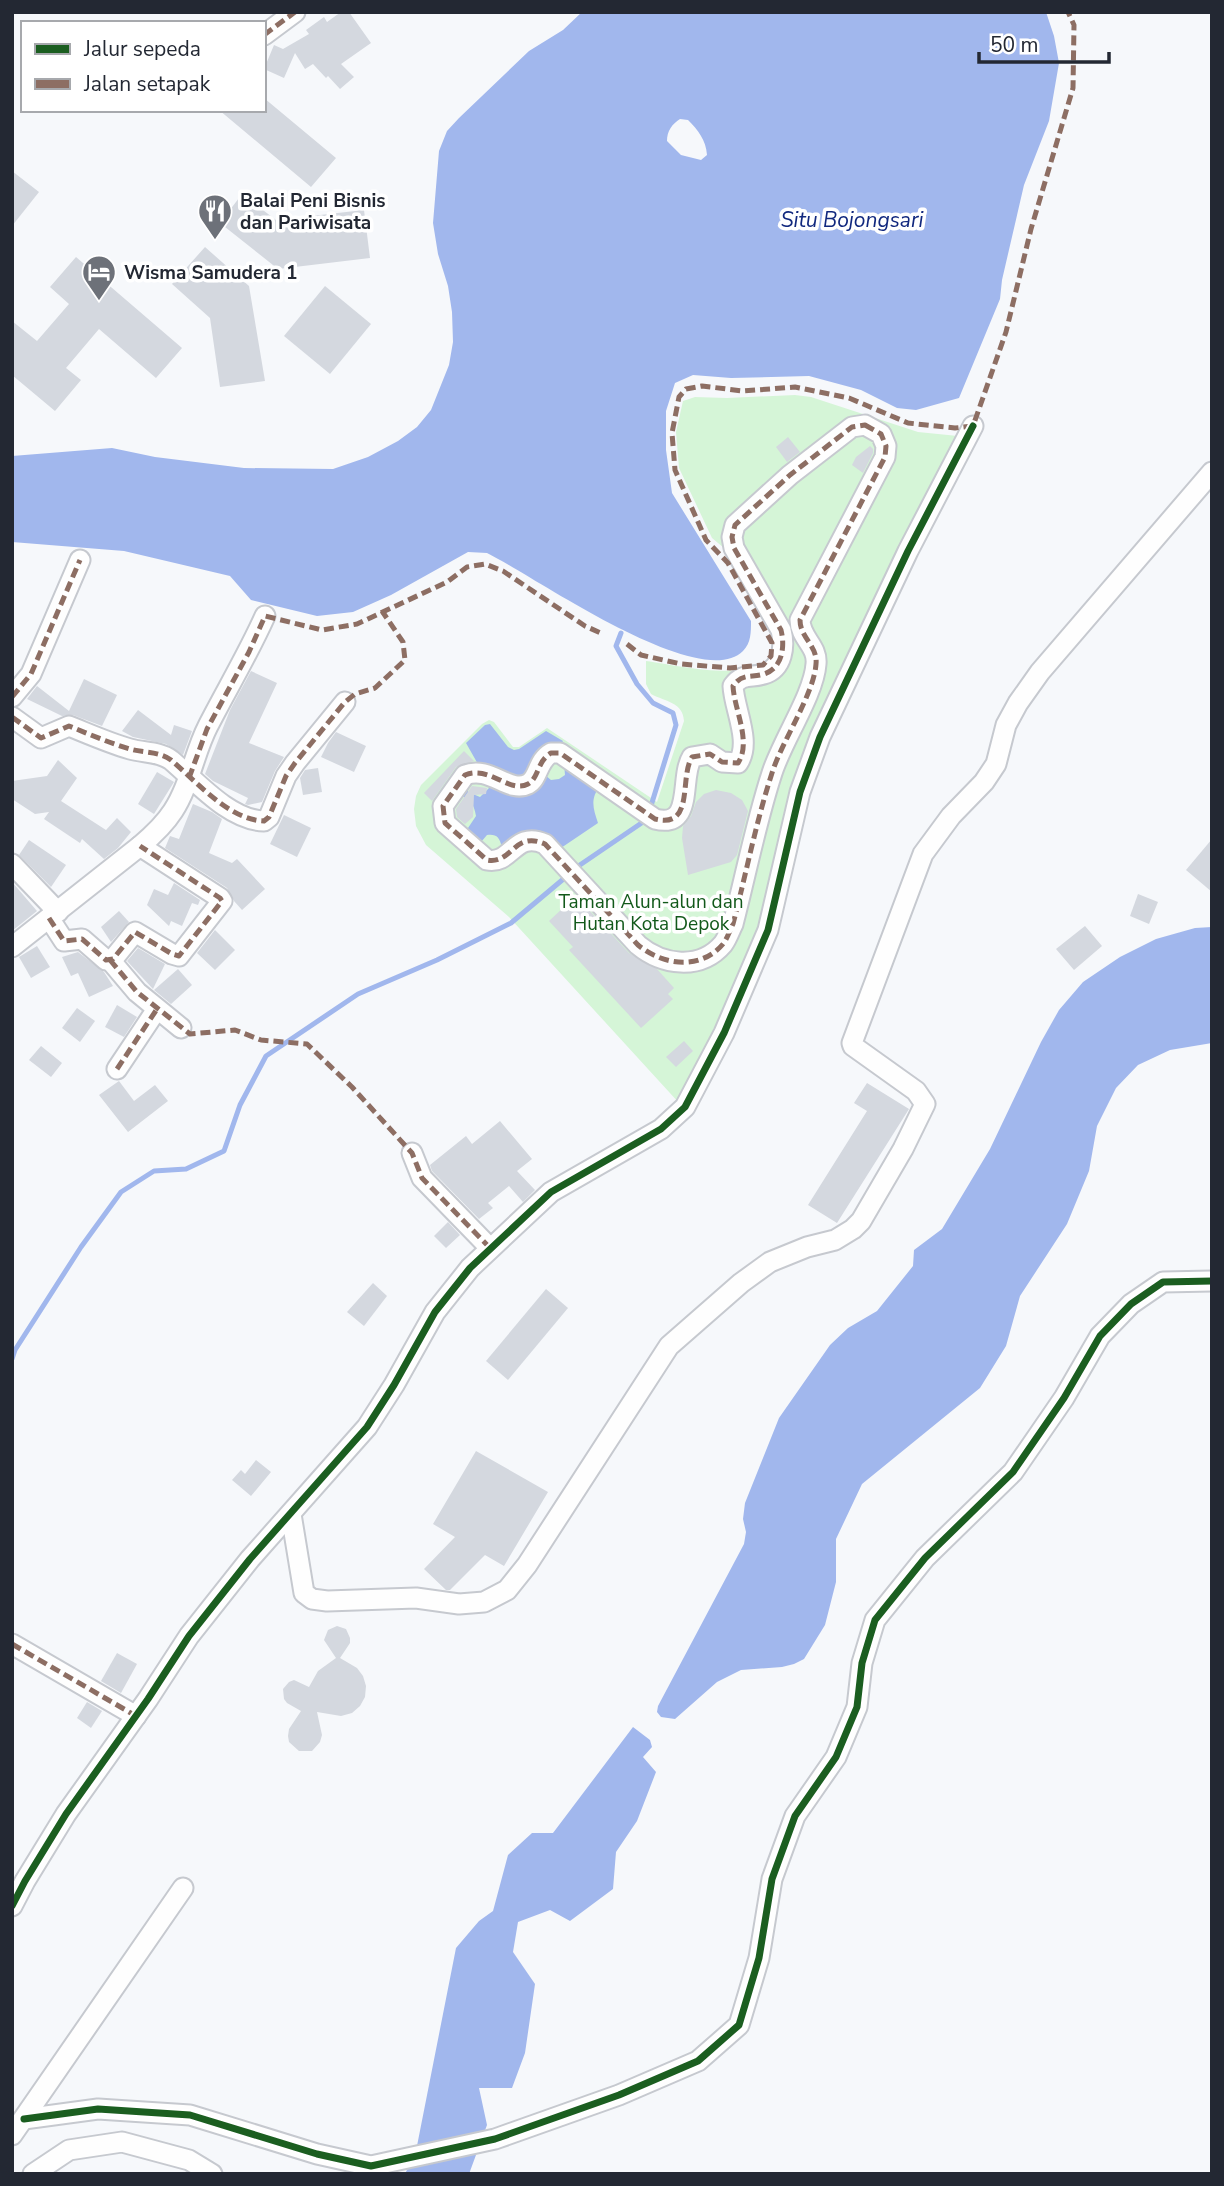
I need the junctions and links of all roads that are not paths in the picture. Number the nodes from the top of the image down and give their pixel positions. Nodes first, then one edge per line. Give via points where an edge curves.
1 (295, 12) edge
2 (266, 33) edge
3 (973, 426) dead end
4 (1212, 472) edge
5 (80, 560) dead end
6 (265, 616) dead end
7 (12, 696) edge
8 (345, 702) dead end
9 (12, 717) edge
10 (186, 775) junction
11 (140, 846) junction
12 (12, 864) edge
13 (579, 881) joint
14 (53, 915) junction
15 (12, 947) edge
16 (110, 960) junction
17 (157, 1009) junction
18 (181, 1028) dead end
19 (117, 1069) dead end
20 (411, 1153) dead end
21 (490, 1248) junction
22 (1212, 1281) edge
23 (291, 1514) junction
24 (12, 1644) edge
25 (136, 1716) junction
26 (183, 1888) dead end
27 (12, 1906) edge
28 (18, 2127) edge
29 (33, 2174) edge
30 (212, 2174) edge

1 - 2 street
3 - 21 street via 820,737 797,802 768,930 724,1033 685,1107 661,1129 551,1192
4 - 23 street via 1040,672 1006,725 996,764 923,854 852,1043 916,1091 925,1104 860,1222 845,1235 770,1262 669,1346 527,1565 507,1590 484,1602 313,1599 304,1593
5 - 7 street via 31,674
6 - 10 street
8 - 10 street via 295,763 267,820 235,813
9 - 10 street via 41,738 69,726 134,750 159,754
10 - 11 street via 173,810
11 - 14 street
11 - 16 street via 222,901 179,956 135,932
12 - 14 street
13 - 13 street via 652,957 687,962 706,957 723,944 733,924 772,774 816,666 816,654 800,630 800,620 885,457 886,446 873,428 852,426 735,525 734,548 781,630 782,654 775,667 764,674 744,676 733,686 743,756 738,764 710,754 692,757 678,816 670,821 655,819 560,753 545,756 527,784 511,785 480,771 465,775 447,797 442,814 445,823 487,860 494,862 521,842 537,840
14 - 15 street
14 - 16 street via 64,941 82,939
16 - 17 street
17 - 18 street
17 - 19 street
20 - 21 street via 422,1178
21 - 23 street via 435,1312 367,1427
22 - 28 street via 1163,1283 1131,1304 1100,1336 1013,1472 925,1558 875,1620 862,1662 858,1707 836,1757 795,1816 772,1880 759,1958 739,2025 698,2061 495,2140 371,2166 190,2115 99,2109
23 - 25 street via 189,1636
24 - 25 street
25 - 27 street via 59,1825
26 - 28 street
29 - 30 street via 69,2150 122,2142 188,2160

